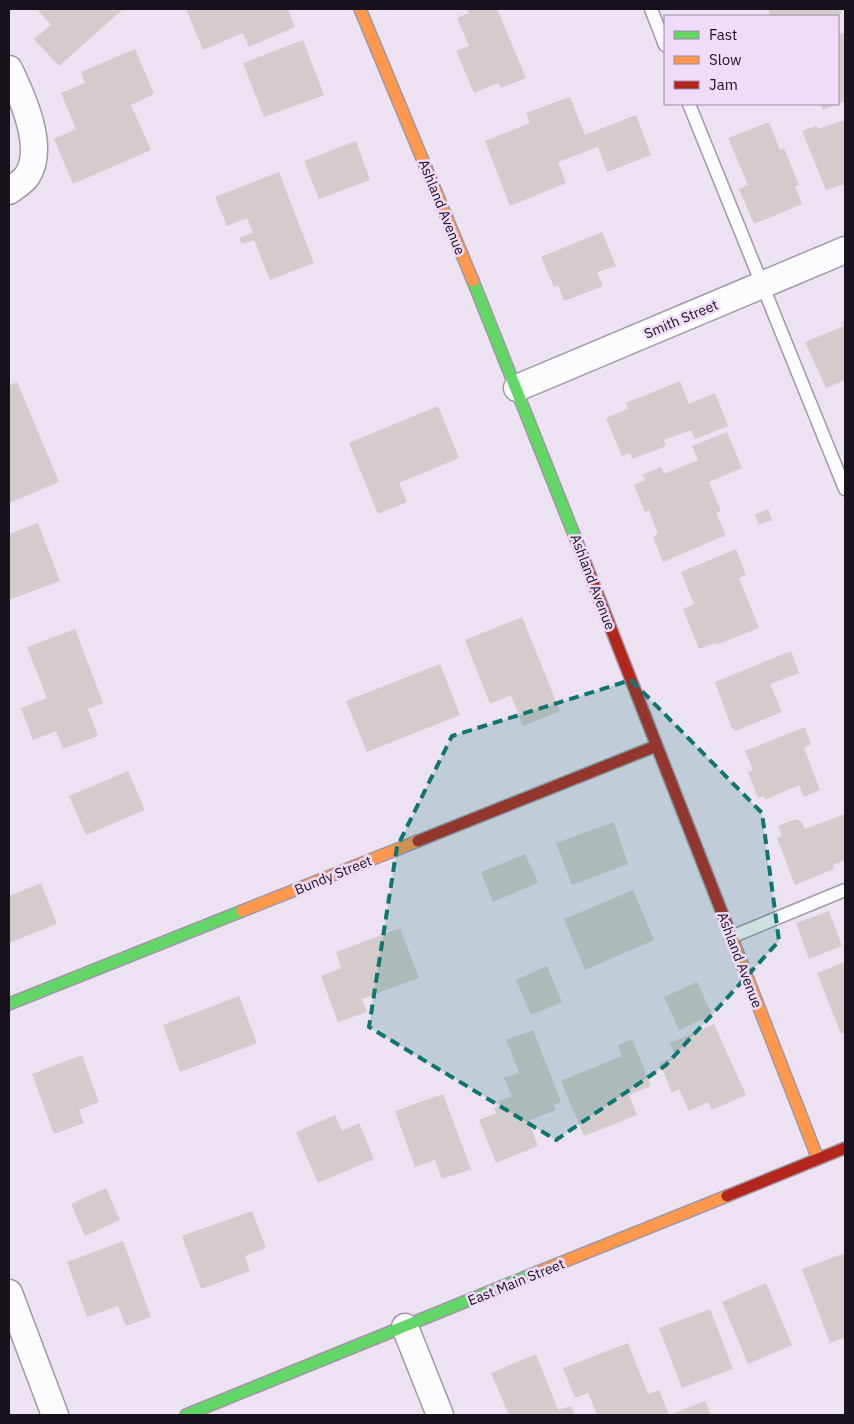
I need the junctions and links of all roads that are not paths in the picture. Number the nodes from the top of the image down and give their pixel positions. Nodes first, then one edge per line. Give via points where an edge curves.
1 (360, 9) edge
2 (651, 9) edge
3 (664, 42) edge
4 (9, 69) edge
5 (689, 105) edge
6 (9, 192) edge
7 (845, 250) edge
8 (762, 285) junction
9 (517, 388) junction
10 (845, 489) edge
11 (656, 746) junction
12 (845, 890) edge
13 (731, 937) junction
14 (9, 1004) edge
15 (845, 1148) edge
16 (818, 1159) junction
17 (9, 1293) edge
18 (405, 1327) junction
19 (55, 1415) edge
20 (186, 1415) edge
21 (440, 1415) edge

1 - 9 street, Ashland Avenue
2 - 3 lane
4 - 6 street via 30,123 35,156 26,177
5 - 8 lane
7 - 8 street, Smith Street
8 - 9 street, Smith Street
8 - 10 lane
9 - 11 street, Ashland Avenue
11 - 13 street, Ashland Avenue
11 - 14 street, Bundy Street
12 - 13 lane
13 - 16 street, Ashland Avenue
15 - 16 street, East Main Street
16 - 18 street, East Main Street
17 - 19 street
18 - 20 street, East Main Street
18 - 21 street

